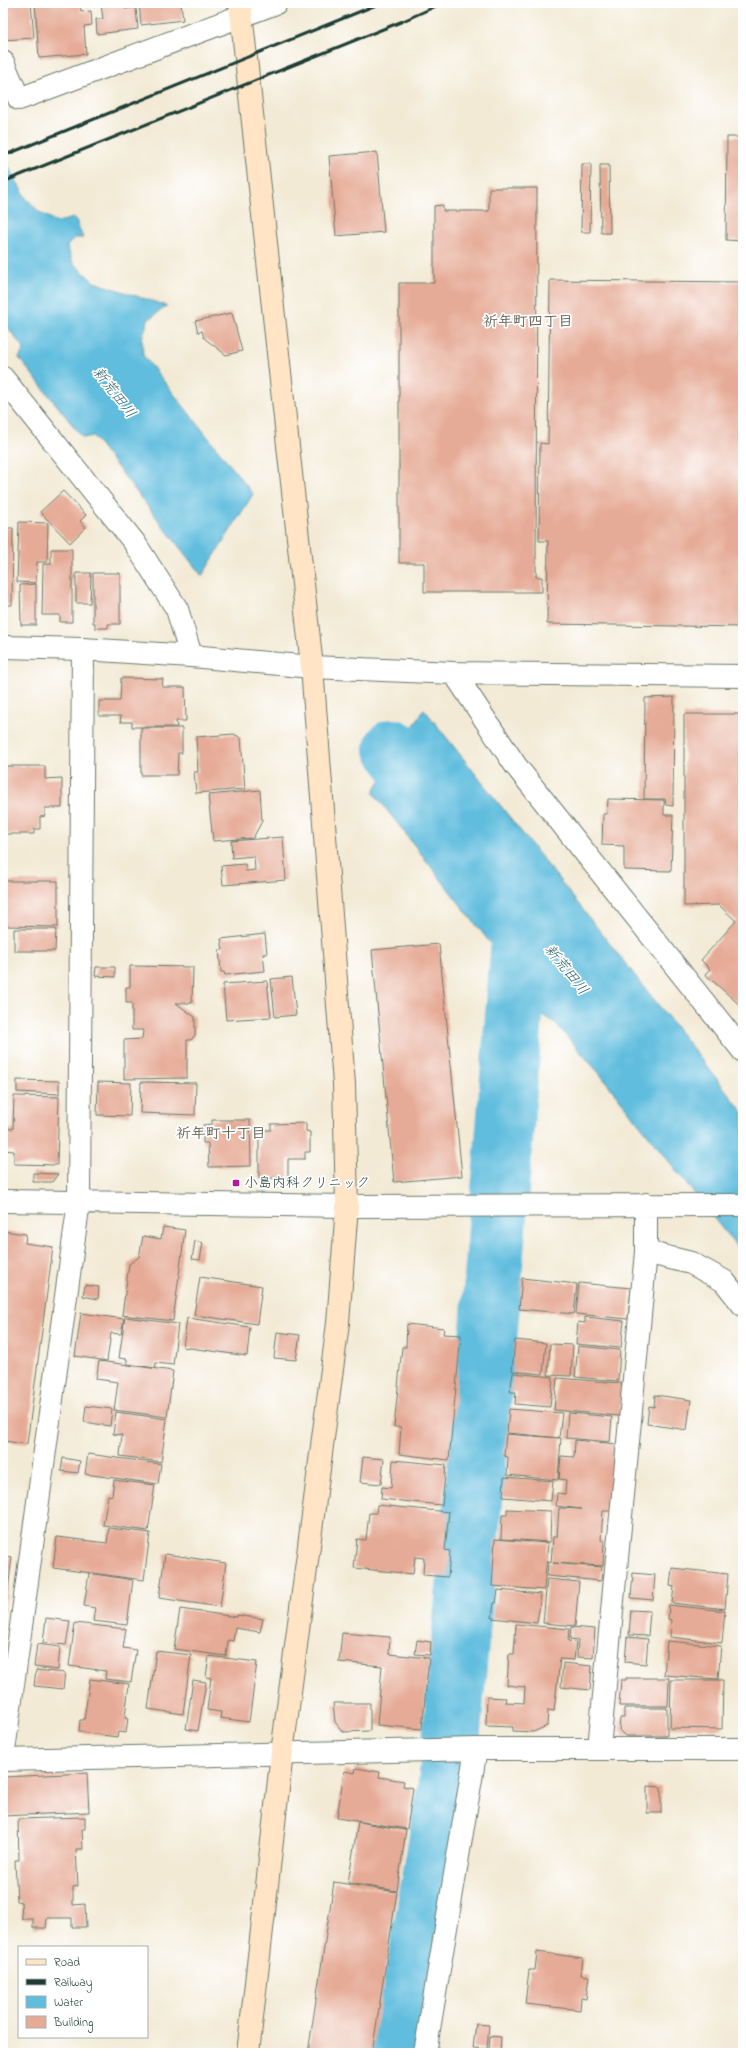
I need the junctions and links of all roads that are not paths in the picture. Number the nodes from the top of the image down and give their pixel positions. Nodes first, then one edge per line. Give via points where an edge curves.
1 (276, 3) edge
2 (241, 10) edge
3 (3, 62) edge
4 (11, 102) edge
5 (3, 378) edge
6 (3, 648) edge
7 (83, 649) junction
8 (191, 656) junction
9 (312, 667) junction
10 (454, 673) junction
11 (743, 676) edge
12 (743, 1051) edge
13 (78, 1200) junction
14 (3, 1201) edge
15 (649, 1204) junction
16 (743, 1205) edge
17 (347, 1206) junction
18 (646, 1252) junction
19 (743, 1305) edge
20 (599, 1748) junction
21 (470, 1749) junction
22 (743, 1749) edge
23 (282, 1753) junction
24 (3, 1759) edge
25 (248, 2053) edge
26 (425, 2053) edge

1 - 2 street
2 - 4 street
2 - 9 street
3 - 4 street
5 - 8 street via 134,542 177,609
6 - 7 street
7 - 8 street
7 - 13 street
8 - 9 street
9 - 10 street
9 - 17 street via 344,1084
10 - 11 street
10 - 12 street via 516,766
13 - 14 street
13 - 17 street
13 - 24 street
15 - 16 street
15 - 17 street
15 - 18 street
17 - 23 street via 338,1323
18 - 19 street via 691,1263 717,1277 724,1281
18 - 20 street
20 - 21 street
20 - 22 street
21 - 23 street
21 - 26 street
23 - 24 street
23 - 25 street

